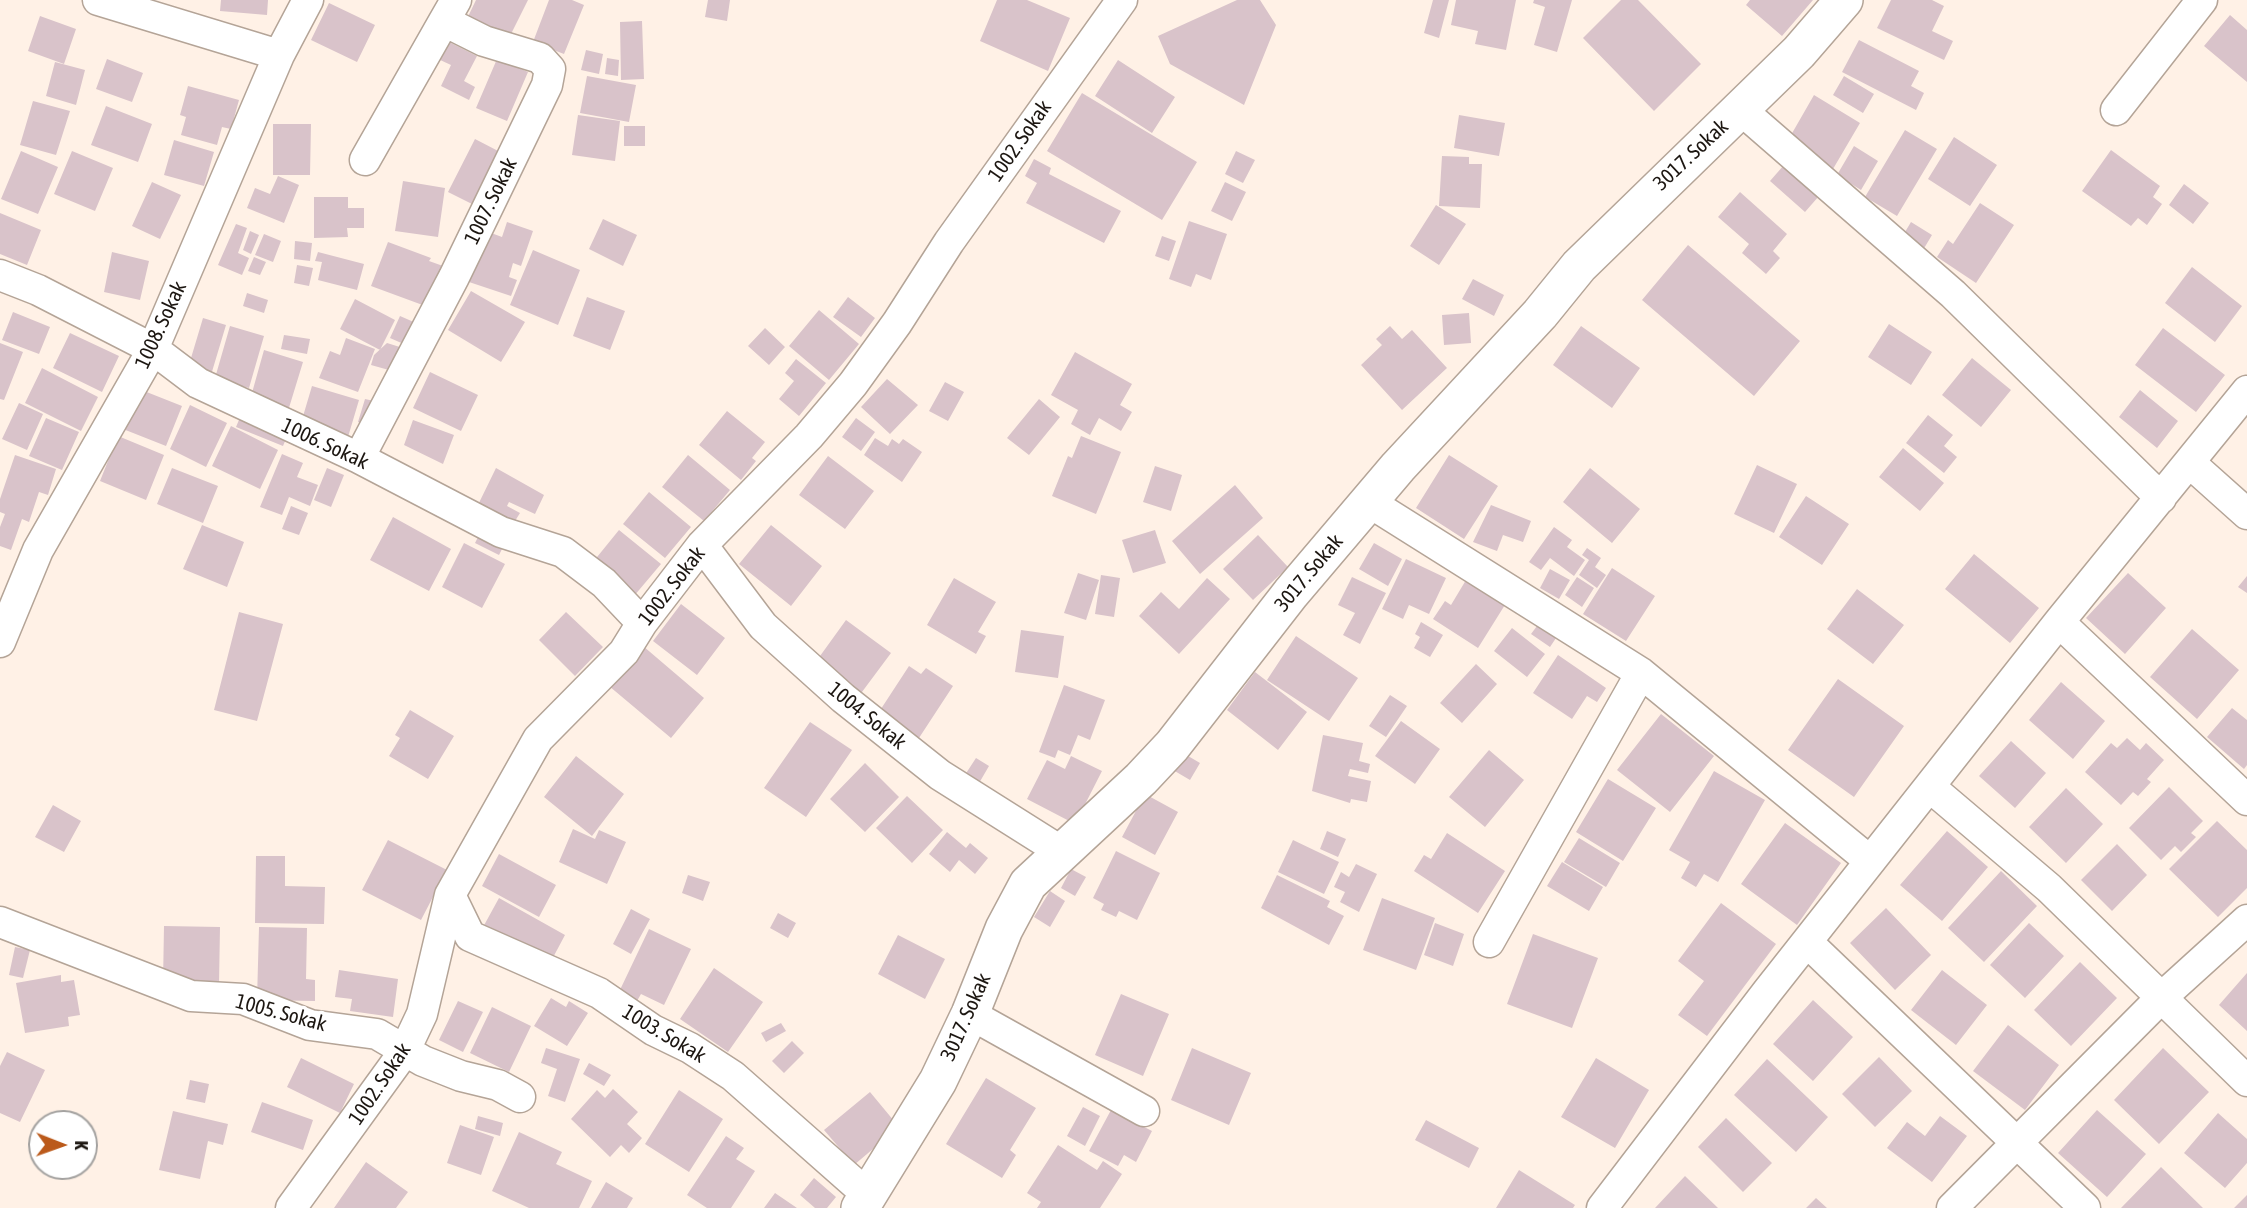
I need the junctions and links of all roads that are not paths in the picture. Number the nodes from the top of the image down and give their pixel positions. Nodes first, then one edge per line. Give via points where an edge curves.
1 (97, 0) edge
2 (308, 0) edge
3 (1122, 0) edge
4 (1844, 0) edge
5 (2202, 0) edge
6 (450, 11) edge
7 (279, 55) junction
8 (1740, 109) junction
9 (2116, 110) dead end
10 (365, 160) dead end
11 (0, 275) edge
12 (153, 349) junction
13 (2247, 391) edge
14 (359, 458) junction
15 (2190, 463) junction
16 (2161, 498) junction
17 (1369, 502) junction
18 (2247, 513) edge
19 (702, 545) junction
20 (2059, 622) junction
21 (642, 623) junction
22 (0, 642) edge
23 (1641, 673) junction
24 (1930, 787) junction
25 (2247, 800) edge
26 (1062, 852) junction
27 (1870, 861) junction
28 (450, 895) junction
29 (2247, 920) edge
30 (0, 922) edge
31 (1489, 942) dead end
32 (1807, 942) junction
33 (2161, 998) junction
34 (970, 1014) junction
35 (404, 1052) junction
36 (2247, 1081) edge
37 (520, 1097) dead end
38 (1144, 1111) dead end
39 (2019, 1143) junction
40 (865, 1202) edge
41 (291, 1208) edge
42 (1602, 1208) edge
43 (1952, 1208) edge
44 (2085, 1208) edge

1 - 7 street
2 - 7 street, 1008. Sokak
3 - 19 street, 1002. Sokak via 852,384 809,436
4 - 8 street, 3017. Sokak
5 - 9 street
6 - 10 street
6 - 14 street, 1007. Sokak via 484,41 540,58 550,69 539,103 454,277
7 - 12 street, 1008. Sokak
8 - 16 street via 1952,295
8 - 17 street, 3017. Sokak via 1578,266
11 - 12 street, 1006. Sokak
12 - 14 street, 1006. Sokak via 198,383
12 - 22 street, 1008. Sokak via 38,550
13 - 15 street
14 - 21 street, 1006. Sokak via 501,532 562,552 604,583
15 - 16 street
15 - 18 street
16 - 20 street
17 - 23 street
17 - 26 street, 3017. Sokak via 1291,593 1172,746
19 - 21 street, 1002. Sokak
19 - 26 street, 1004. Sokak via 763,626 843,698 940,775
20 - 24 street
20 - 25 street
21 - 28 street, 1002. Sokak via 624,652 538,739
23 - 27 street
23 - 31 street
24 - 27 street
24 - 33 street via 2049,888
26 - 34 street, 3017. Sokak via 1028,884 1004,929
27 - 32 street
28 - 35 street, 1002. Sokak via 422,1014
28 - 40 street, 1003. Sokak via 470,936 598,993 722,1069
29 - 33 street
30 - 35 street, 1005. Sokak via 191,996 243,999 310,1025 377,1034
32 - 39 street
32 - 42 street
33 - 36 street
33 - 39 street
34 - 38 street
34 - 40 street, 3017. Sokak via 938,1081
35 - 37 street, 1005. Sokak
35 - 41 street, 1002. Sokak
39 - 43 street
39 - 44 street

